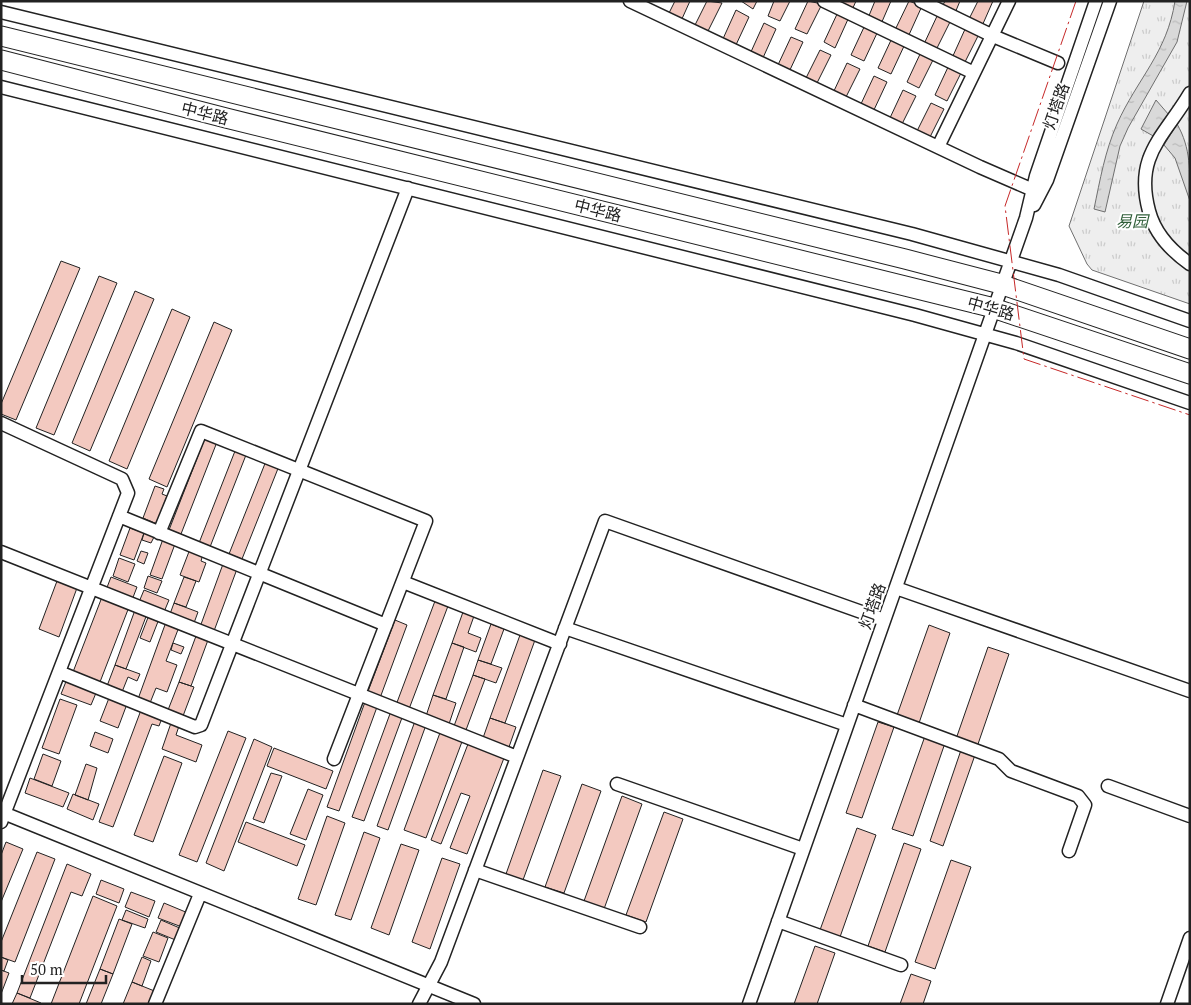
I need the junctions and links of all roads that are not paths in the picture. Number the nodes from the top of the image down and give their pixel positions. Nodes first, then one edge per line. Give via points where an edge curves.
1 (630, 1) edge
2 (824, 1) edge
3 (921, 1) edge
4 (1009, 1) edge
5 (1096, 1) edge
6 (1110, 1) edge
7 (1, 12) edge
8 (1, 36) edge
9 (993, 36) junction
10 (1, 60) edge
11 (1058, 63) dead end
12 (974, 73) junction
13 (1, 87) edge
14 (1190, 93) edge
15 (938, 147) junction
16 (408, 188) junction
17 (1033, 190) junction
18 (1026, 218) junction
19 (1011, 262) junction
20 (1190, 264) edge
21 (1003, 285) junction
22 (994, 308) junction
23 (1190, 321) edge
24 (985, 334) junction
25 (1190, 349) edge
26 (1190, 374) edge
27 (1190, 403) edge
28 (1, 424) edge
29 (299, 470) junction
30 (119, 516) junction
31 (159, 532) junction
32 (1, 552) edge
33 (259, 573) junction
34 (403, 582) junction
35 (91, 588) junction
36 (896, 588) junction
37 (884, 620) junction
38 (386, 625) junction
39 (565, 628) junction
40 (231, 644) junction
41 (560, 644) junction
42 (59, 672) junction
43 (1190, 692) edge
44 (359, 694) junction
45 (854, 705) junction
46 (847, 725) junction
47 (517, 757) junction
48 (334, 759) dead end
49 (617, 784) dead end
50 (1108, 786) dead end
51 (2, 816) edge
52 (1190, 816) edge
53 (803, 849) junction
54 (1069, 851) dead end
55 (475, 870) junction
56 (200, 894) junction
57 (778, 921) junction
58 (640, 927) dead end
59 (1190, 938) edge
60 (900, 965) dead end
61 (427, 985) junction
62 (155, 1004) edge
63 (419, 1004) edge
64 (474, 1004) edge
65 (749, 1004) edge
66 (1167, 1004) edge

1 - 15 street
2 - 12 street
3 - 9 street
4 - 9 street
5 - 17 street, 灯塔路
6 - 18 street, 灯塔路 via 1047,180
7 - 19 street via 903,232
8 - 21 highway, 中华路
9 - 11 street
9 - 12 street
10 - 22 highway, 中华路
12 - 15 street
13 - 16 street
14 - 20 street via 1155,146 1145,168 1143,190 1154,228 1176,254
15 - 17 street
16 - 24 street
16 - 29 street
17 - 18 street, 灯塔路
18 - 19 street, 灯塔路
19 - 21 street, 灯塔路
19 - 23 street via 1059,275
21 - 22 street, 灯塔路
21 - 25 highway, 中华路
22 - 24 street, 灯塔路
22 - 26 highway, 中华路
24 - 27 street
24 - 36 street, 灯塔路
28 - 30 street via 122,479 128,493
29 - 31 street via 201,431
29 - 33 street
29 - 34 street via 426,521
30 - 31 street
30 - 35 street
31 - 33 street
32 - 35 street
33 - 38 street
33 - 40 street
34 - 38 street
34 - 41 street
35 - 40 street
35 - 42 street
36 - 37 street, 灯塔路
36 - 43 street
37 - 39 street via 605,521
37 - 45 street, 灯塔路
38 - 44 street
39 - 41 street
39 - 46 street
40 - 42 street via 199,727
40 - 44 street
41 - 47 street
42 - 51 street
44 - 47 street
44 - 48 street
45 - 46 street, 灯塔路
45 - 54 street via 998,759 1011,771 1078,796 1085,805
46 - 53 street, 灯塔路
47 - 55 street
49 - 53 street
50 - 52 street
51 - 56 street
53 - 57 street, 灯塔路
55 - 58 street
55 - 61 street via 441,962
56 - 61 street
56 - 62 street
57 - 60 street
57 - 65 street, 灯塔路
59 - 66 street
61 - 63 street
61 - 64 street

